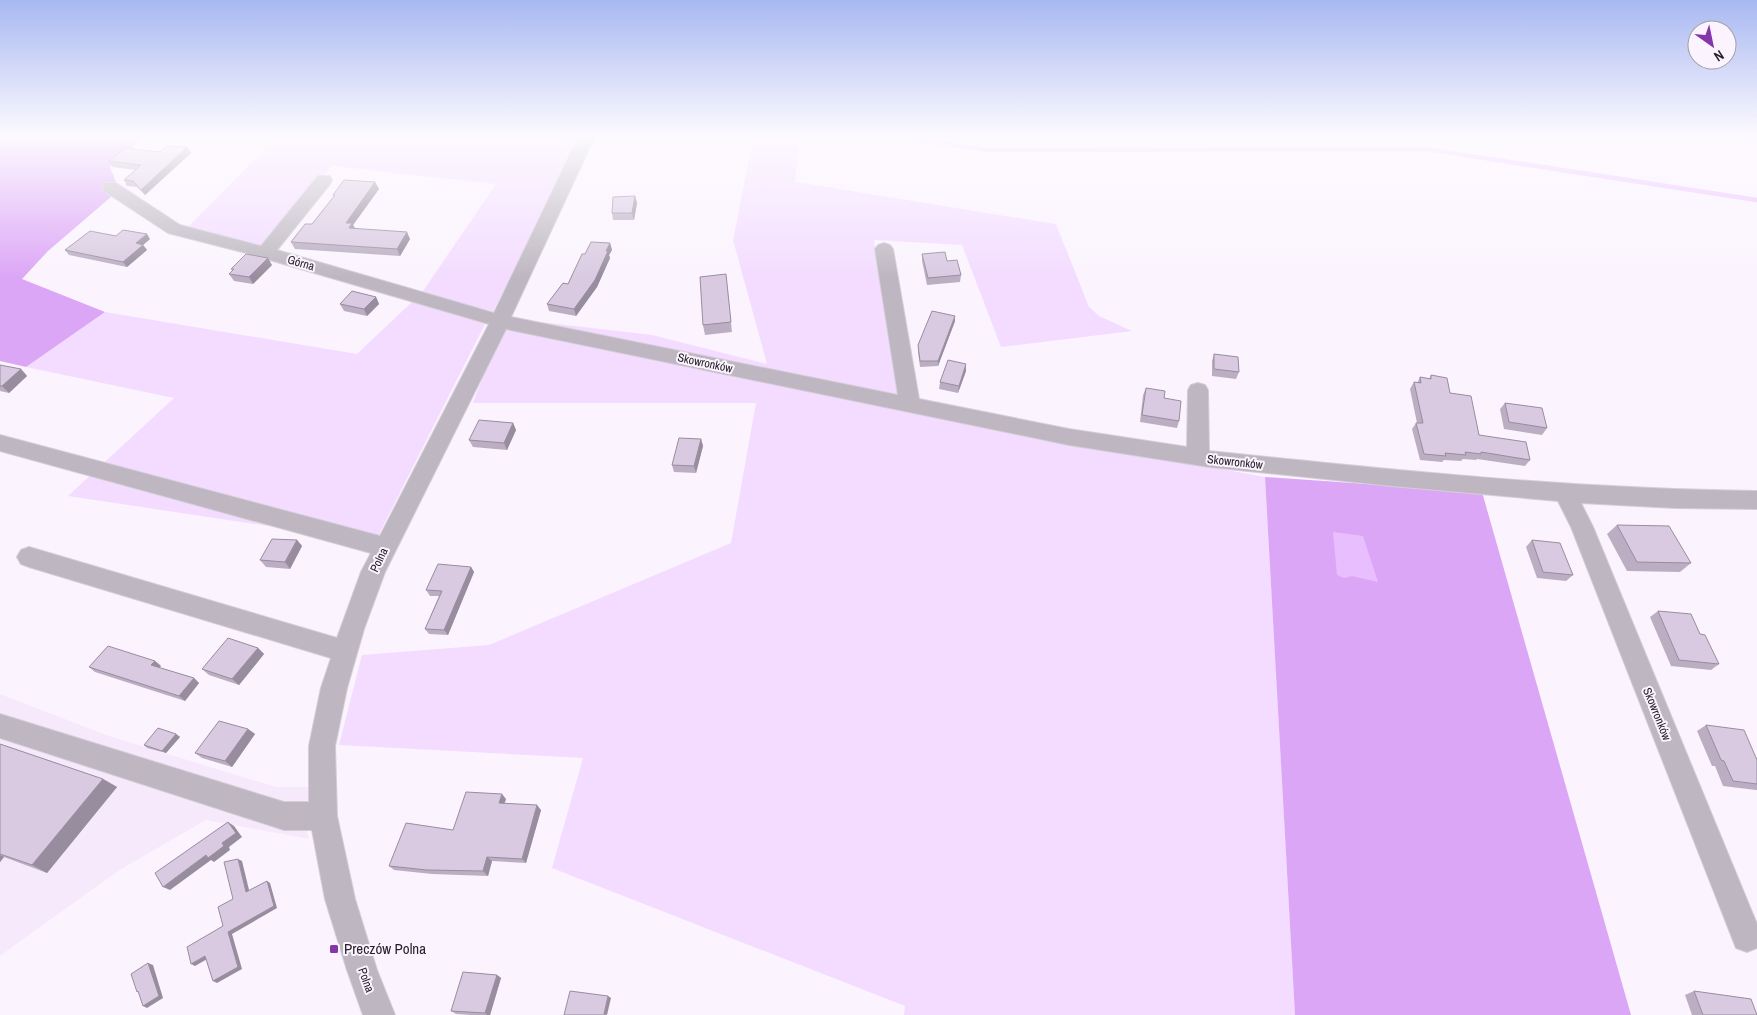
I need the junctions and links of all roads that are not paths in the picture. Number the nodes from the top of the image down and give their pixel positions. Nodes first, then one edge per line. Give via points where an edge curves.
1 (321, 183) edge
2 (565, 183) edge
3 (110, 187) dead end
4 (884, 249) dead end
5 (265, 253) junction
6 (500, 321) junction
7 (1198, 390) dead end
8 (910, 404) junction
9 (0, 443) edge
10 (1198, 458) junction
11 (1565, 492) junction
12 (1757, 500) edge
13 (385, 548) junction
14 (29, 558) dead end
15 (345, 651) junction
16 (0, 726) edge
17 (323, 816) junction
18 (1747, 937) dead end
19 (379, 1015) edge

1 - 5 street
2 - 6 street, Polna
3 - 5 street, Górna via 174,229
4 - 8 street
5 - 6 street, Górna
6 - 8 street, Skowronków
6 - 13 street, Polna
7 - 10 street
8 - 10 street, Skowronków via 1069,437
9 - 13 street
10 - 11 street, Skowronków
11 - 12 street, Skowronków
11 - 18 street, Skowronków
13 - 15 street, Polna
14 - 15 street
15 - 17 street, Polna via 322,746
16 - 17 street via 284,816
17 - 19 street, Polna via 340,899

